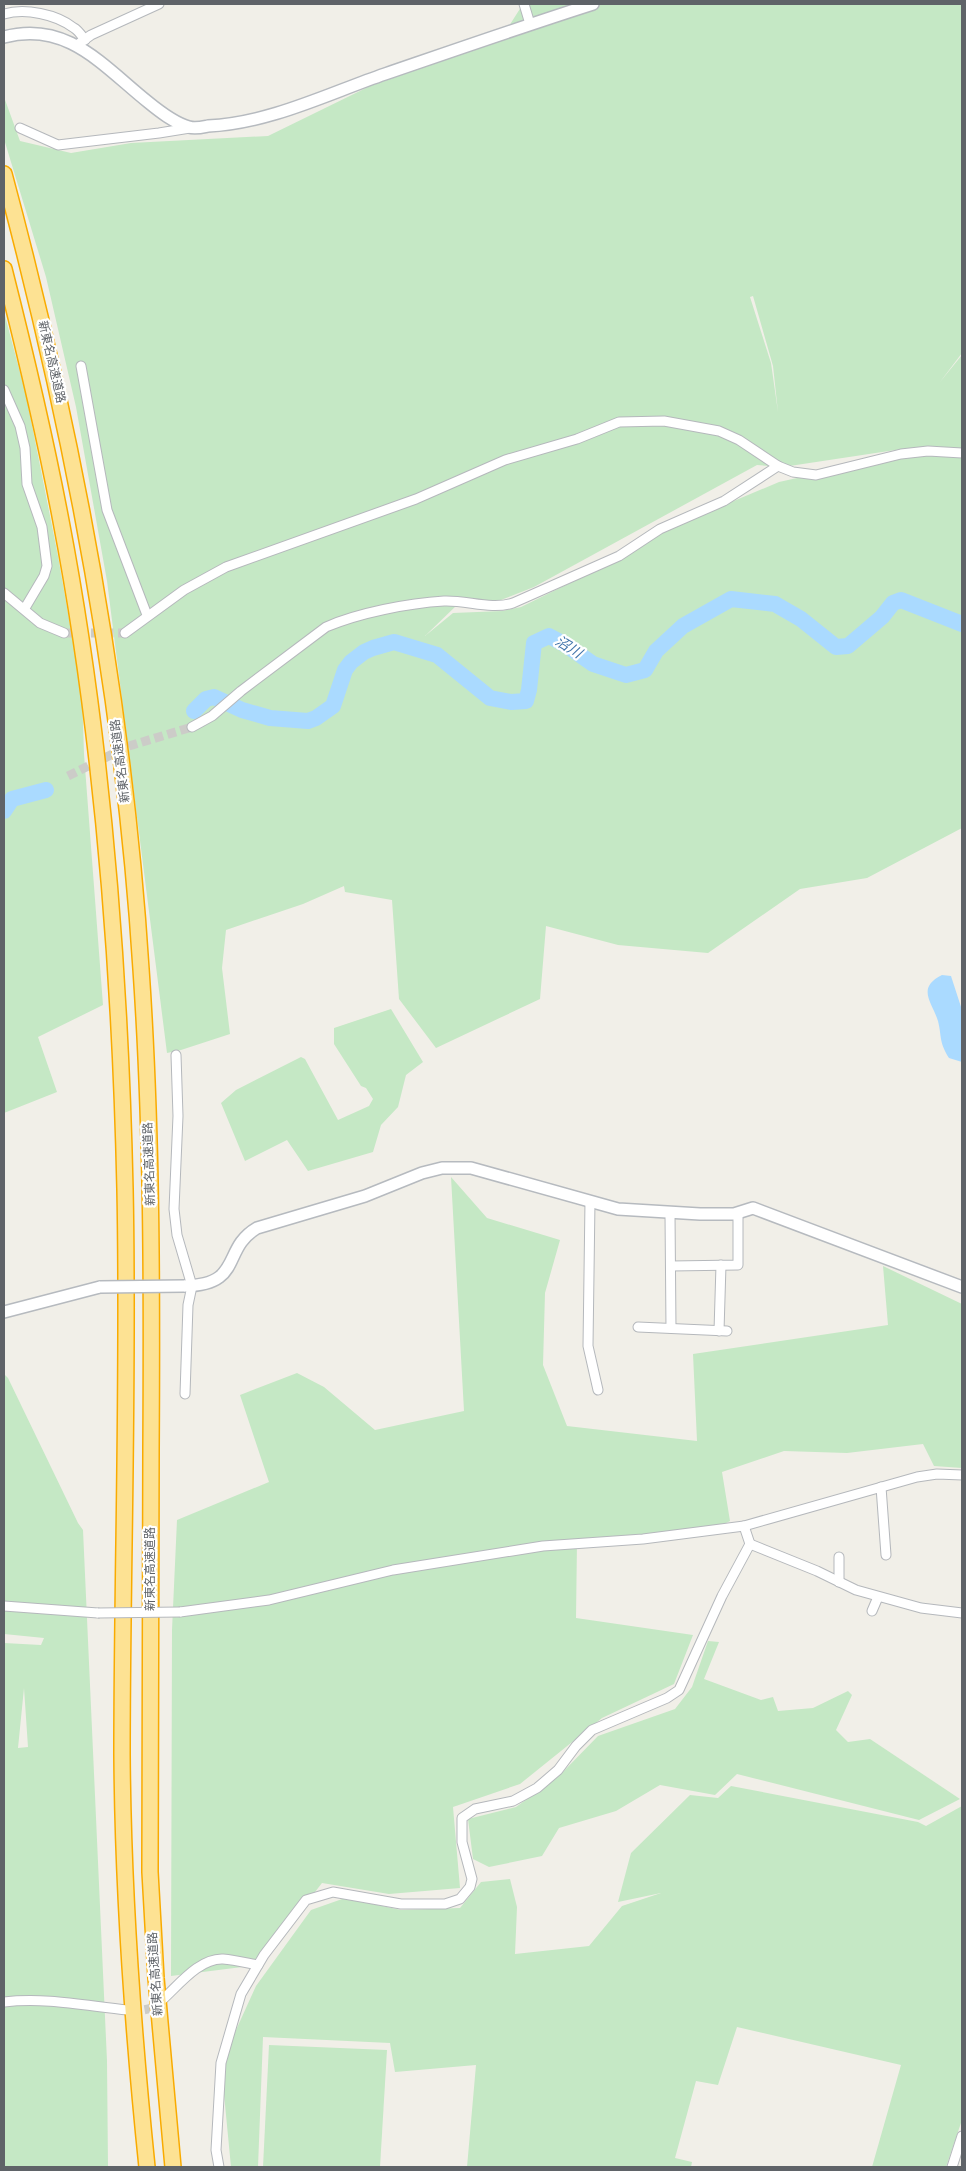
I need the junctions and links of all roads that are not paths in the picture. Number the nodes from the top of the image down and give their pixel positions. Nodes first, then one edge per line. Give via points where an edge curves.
1 (159, 4) edge
2 (524, 4) edge
3 (593, 4) edge
4 (4, 14) edge
5 (530, 24) junction
6 (4, 36) edge
7 (81, 42) junction
8 (20, 128) dead end
9 (190, 128) junction
10 (4, 174) edge
11 (4, 269) edge
12 (81, 366) dead end
13 (4, 390) edge
14 (962, 453) edge
15 (778, 466) junction
16 (4, 593) edge
17 (25, 608) junction
18 (147, 615) junction
19 (125, 633) tunnel mouth
20 (64, 634) tunnel mouth
21 (192, 727) tunnel mouth
22 (176, 1055) dead end
23 (590, 1201) junction
24 (738, 1213) junction
25 (670, 1214) junction
26 (722, 1265) junction
27 (671, 1266) junction
28 (188, 1286) junction
29 (962, 1287) edge
30 (4, 1312) edge
31 (638, 1327) dead end
32 (671, 1328) junction
33 (598, 1390) dead end
34 (185, 1394) dead end
35 (962, 1475) edge
36 (881, 1487) junction
37 (744, 1526) junction
38 (750, 1544) junction
39 (886, 1555) dead end
40 (839, 1557) dead end
41 (840, 1582) junction
42 (878, 1597) junction
43 (4, 1606) edge
44 (872, 1611) dead end
45 (962, 1613) edge
46 (258, 1964) junction
47 (162, 2000) tunnel mouth
48 (4, 2002) edge
49 (128, 2010) tunnel mouth
50 (962, 2136) edge
51 (147, 2167) edge
52 (173, 2167) edge
53 (219, 2167) edge
54 (952, 2167) edge

1 - 7 street via 91,34
2 - 5 street
3 - 5 street
4 - 7 street via 28,12 53,18 75,28
5 - 9 street via 307,104 255,119
6 - 7 street via 44,33
7 - 9 street via 163,114
8 - 9 street via 58,145
10 - 52 highway, 新東名高速道路 via 51,361 96,578 125,795 141,967 152,1303 150,1872
11 - 51 highway, 新東名高速道路 via 44,437 75,602 104,829 115,963 126,1302 123,1778 131,1980
12 - 18 street via 107,510
13 - 17 street via 20,426 25,448 26,484 42,527 47,566
14 - 15 street via 928,451 902,454 816,475 792,472
15 - 18 street via 719,431 664,421 619,422 577,439 505,460 416,499 226,568 184,590
15 - 21 street via 724,501 660,529 619,556 513,603 501,607 444,602 401,606 326,627 212,716
16 - 17 street
17 - 20 street via 40,623
18 - 19 street
22 - 28 street via 178,1116 174,1209
23 - 25 street via 618,1209
23 - 28 street via 471,1168 442,1168 365,1196 257,1228 246,1235 228,1270 213,1282
23 - 33 street via 588,1346
24 - 25 street
24 - 26 street via 738,1265
24 - 29 street via 754,1208 764,1211
25 - 27 street
26 - 27 street
26 - 32 street via 723,1331
27 - 32 street
28 - 30 street, bridge via 100,1287
28 - 34 street
31 - 32 street
35 - 36 street via 937,1474
36 - 37 street
36 - 39 street
37 - 38 street
37 - 43 street, bridge via 643,1539 543,1546 393,1570 269,1600 180,1612 98,1613
38 - 41 street
38 - 46 street via 722,1596 680,1690 592,1730 558,1770 537,1788 513,1801 475,1809 462,1818 462,1842 472,1879 460,1899 445,1904 400,1904 333,1892 306,1900
40 - 41 street
41 - 42 street
42 - 44 street
42 - 45 street via 921,1608
46 - 47 street via 222,1959 208,1961
46 - 53 street via 241,1994 221,2063 216,2150
48 - 49 street via 48,2001
50 - 54 street

